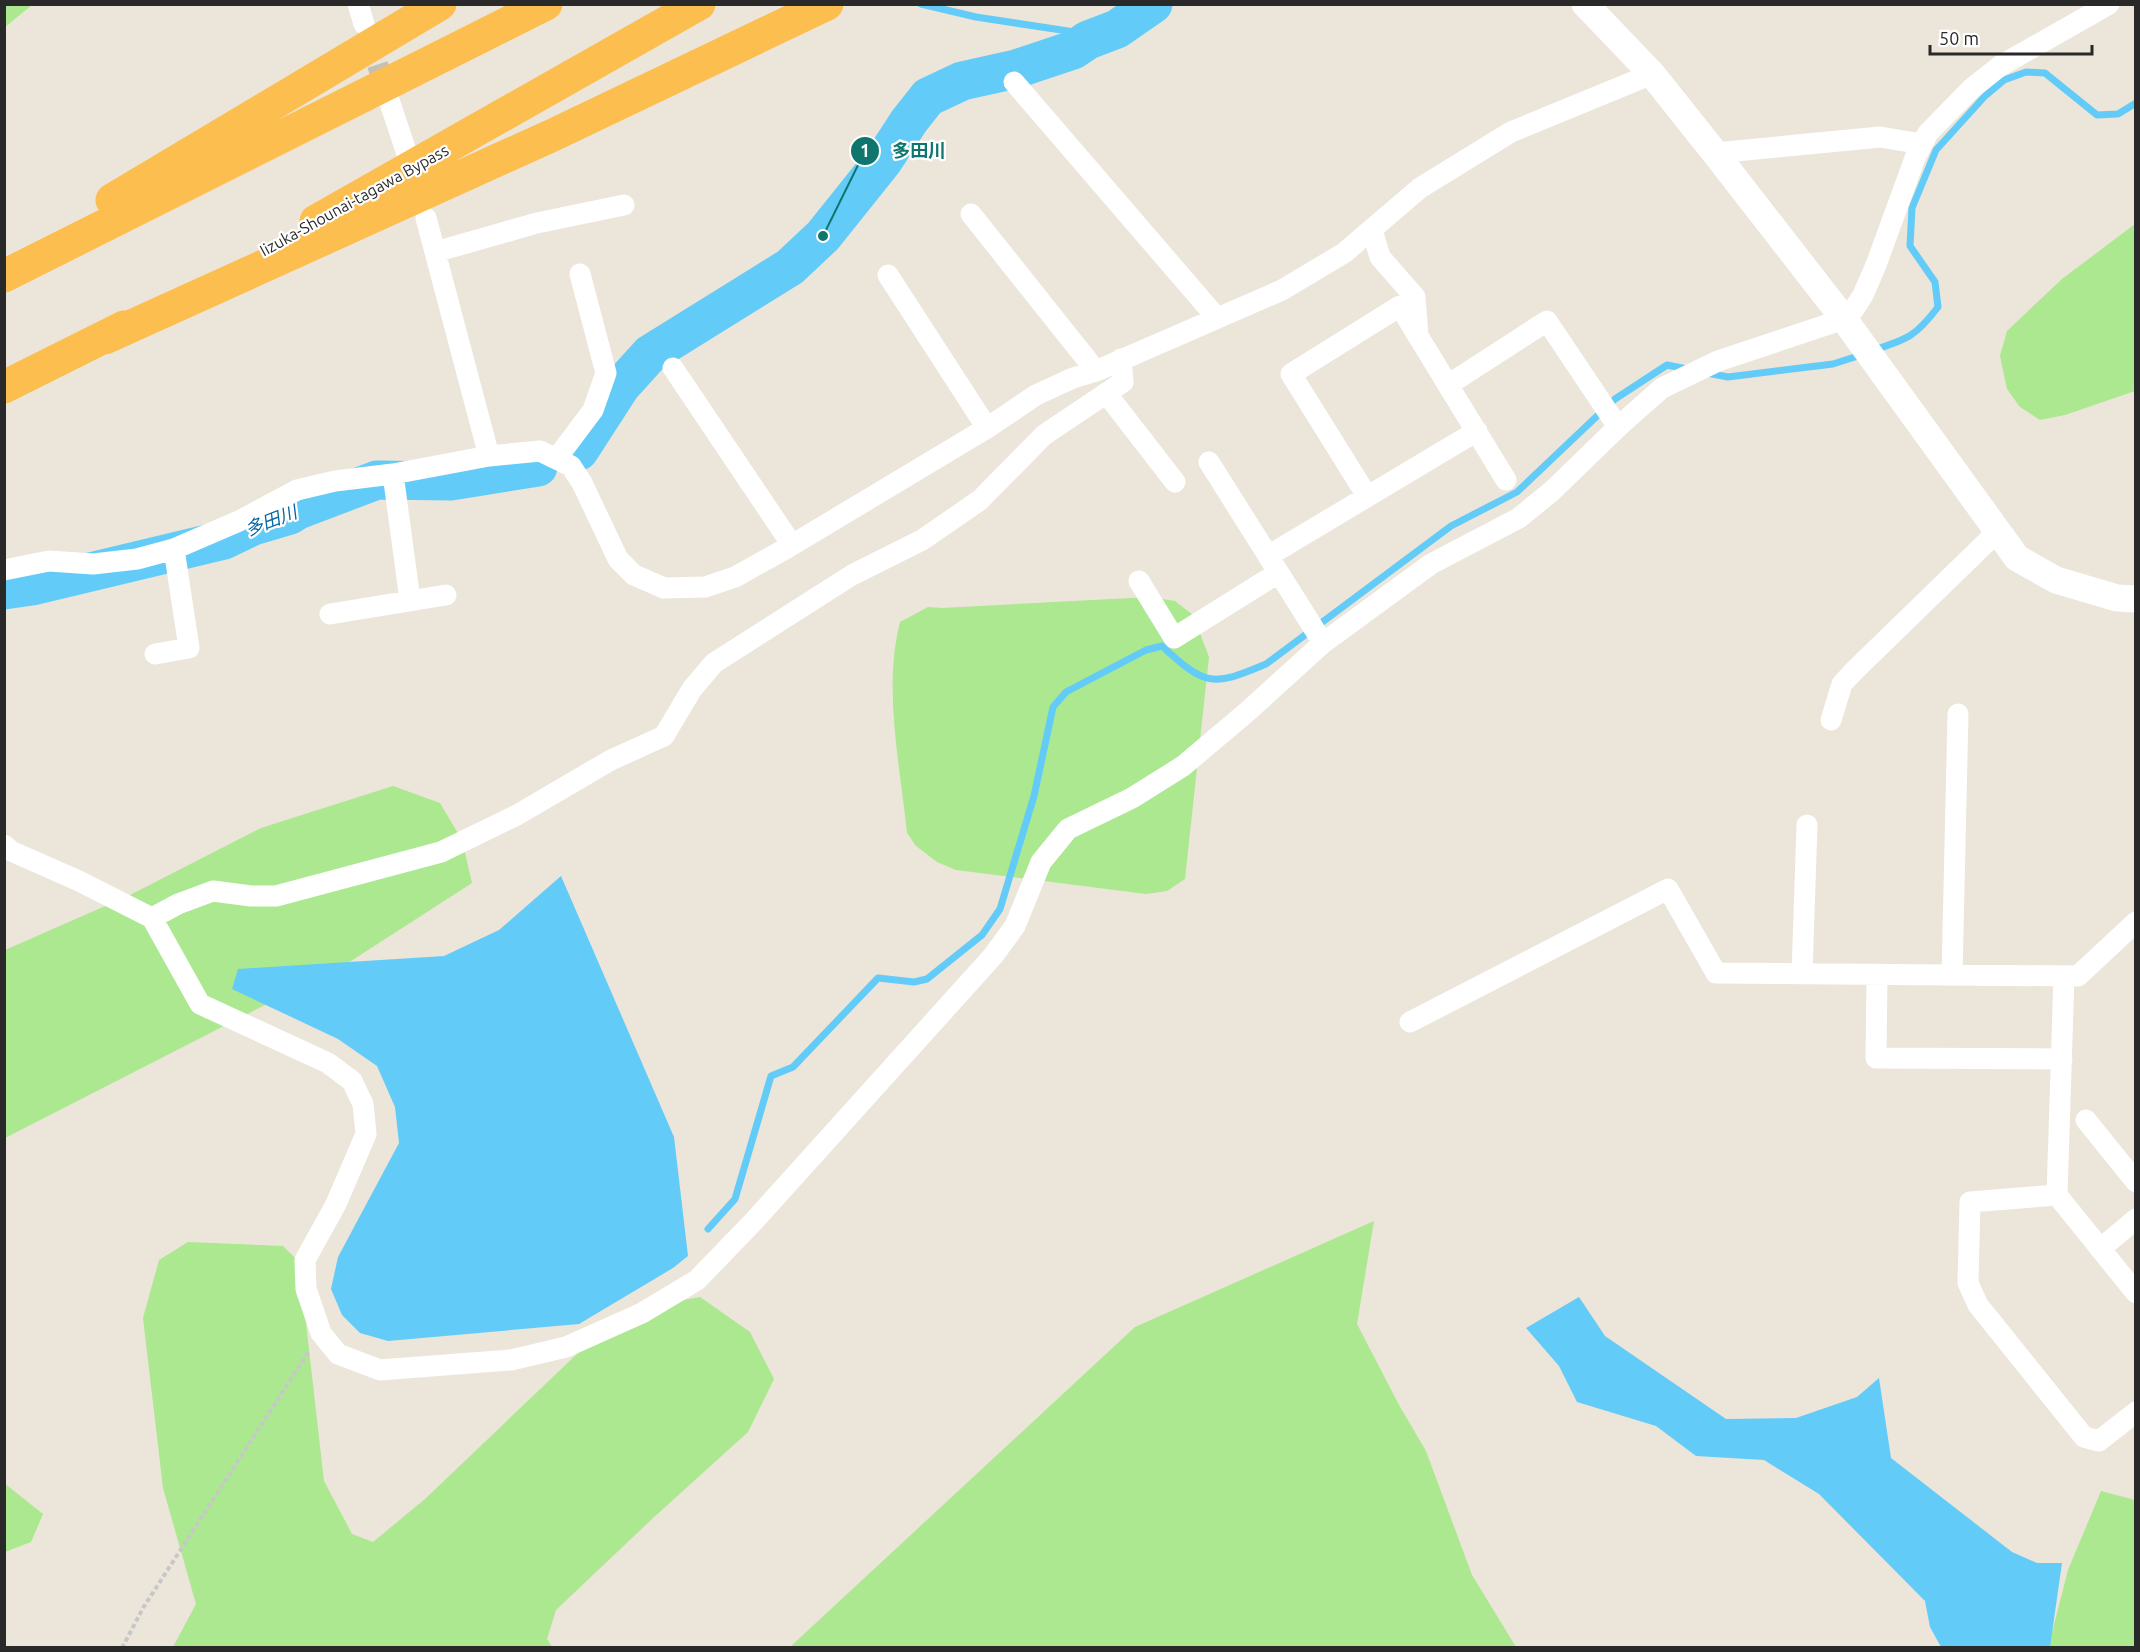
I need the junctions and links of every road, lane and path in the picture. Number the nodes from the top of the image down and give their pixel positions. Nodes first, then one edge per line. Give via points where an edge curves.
1 (440, 4) edge
2 (546, 4) edge
3 (699, 4) edge
4 (827, 4) edge
5 (1585, 4) edge
6 (2109, 4) edge
7 (1653, 74) junction
8 (1014, 82) dead end
9 (389, 100) tunnel mouth
10 (1922, 144) junction
11 (1715, 153) junction
12 (406, 154) dead end
13 (624, 205) dead end
14 (971, 214) dead end
15 (426, 218) dead end
16 (1372, 230) junction
17 (435, 252) junction
18 (4, 263) edge
19 (580, 274) dead end
20 (888, 275) dead end
21 (4, 276) edge
22 (1217, 318) junction
23 (1844, 319) junction
24 (1418, 336) junction
25 (105, 338) junction
26 (1121, 359) junction
27 (673, 368) dead end
28 (1096, 371) junction
29 (1448, 385) junction
30 (4, 387) edge
31 (1106, 393) junction
32 (1618, 427) junction
33 (987, 428) junction
34 (1477, 431) junction
35 (489, 456) junction
36 (557, 458) junction
37 (1209, 462) dead end
38 (393, 474) junction
39 (1506, 480) dead end
40 (1175, 482) dead end
41 (1367, 496) junction
42 (1997, 532) junction
43 (792, 545) junction
44 (174, 549) junction
45 (1273, 564) junction
46 (4, 570) edge
47 (1139, 581) dead end
48 (446, 595) dead end
49 (2136, 599) edge
50 (410, 600) junction
51 (330, 614) dead end
52 (1323, 643) junction
53 (155, 654) dead end
54 (1958, 714) dead end
55 (1831, 720) dead end
56 (1807, 825) dead end
57 (4, 845) edge
58 (152, 918) junction
59 (2136, 922) edge
60 (1802, 974) junction
61 (1877, 975) junction
62 (1952, 975) junction
63 (2064, 976) junction
64 (1410, 1022) dead end
65 (2062, 1059) junction
66 (2086, 1120) dead end
67 (2136, 1182) edge
68 (2057, 1195) junction
69 (2136, 1219) edge
70 (2100, 1249) junction
71 (2136, 1293) edge
72 (321, 1333) junction
73 (2136, 1412) edge
74 (122, 1647) edge

1 - 18 highway
2 - 21 highway
3 - 25 highway, Iizuka-Shounai-tagawa Bypass
4 - 25 highway via 553,135
5 - 7 street
6 - 10 street via 2000,66 1971,89
7 - 11 street
7 - 16 street via 1511,132 1420,188
8 - 22 street
9 - 12 street
10 - 11 street via 1880,137
10 - 23 street via 1876,265 1854,309
11 - 23 street
13 - 17 street via 537,223
14 - 28 street
15 - 17 street
16 - 22 street via 1344,253 1282,290
16 - 24 street via 1380,257 1414,297
17 - 35 street
19 - 36 street via 606,373 593,410
20 - 33 street
22 - 26 street
23 - 32 street via 1718,361 1662,388
23 - 42 street
24 - 29 street
24 - 41 street via 1400,306 1291,374
25 - 30 highway, Iizuka-Shounai-tagawa Bypass
26 - 28 street
26 - 31 street via 1123,382
27 - 43 street
28 - 33 street via 1036,395
29 - 32 street via 1547,321
29 - 34 street
31 - 40 street
31 - 58 street via 1044,435 980,500 922,540 852,575 714,663 692,689 664,736 611,760 517,815 441,852 276,896 213,891
32 - 52 street via 1519,518 1431,564
33 - 43 street
34 - 39 street
34 - 41 street
35 - 36 street via 540,451
35 - 38 street
36 - 43 street via 571,466 582,483 618,559 634,575 664,588 705,587 735,577
37 - 45 street
38 - 44 street via 297,490
38 - 50 street
41 - 45 street
42 - 49 street via 2017,558 2056,580 2117,598
42 - 55 street via 1842,684
44 - 46 street via 137,559 93,564 49,561
44 - 53 street via 189,648
45 - 47 street via 1174,638
45 - 52 street
48 - 50 street
50 - 51 street
52 - 72 street via 1183,766 1132,798 1068,829 1041,862 1015,926 993,956 697,1280 642,1313 566,1347 511,1360 380,1370 338,1354
54 - 62 street
56 - 60 street
57 - 58 street
58 - 72 street via 200,1004 328,1063 352,1081 363,1104 366,1134 336,1204 305,1260 306,1289
59 - 63 street via 2078,976
60 - 61 street
60 - 64 street via 1716,973 1668,889
61 - 62 street
61 - 65 street via 1876,1058
62 - 63 street
63 - 65 street
65 - 68 street
66 - 67 street
68 - 70 street
68 - 73 street via 1970,1202 1968,1283 1978,1305 2084,1437 2099,1441
69 - 70 street
70 - 71 street
72 - 74 path via 143,1608

